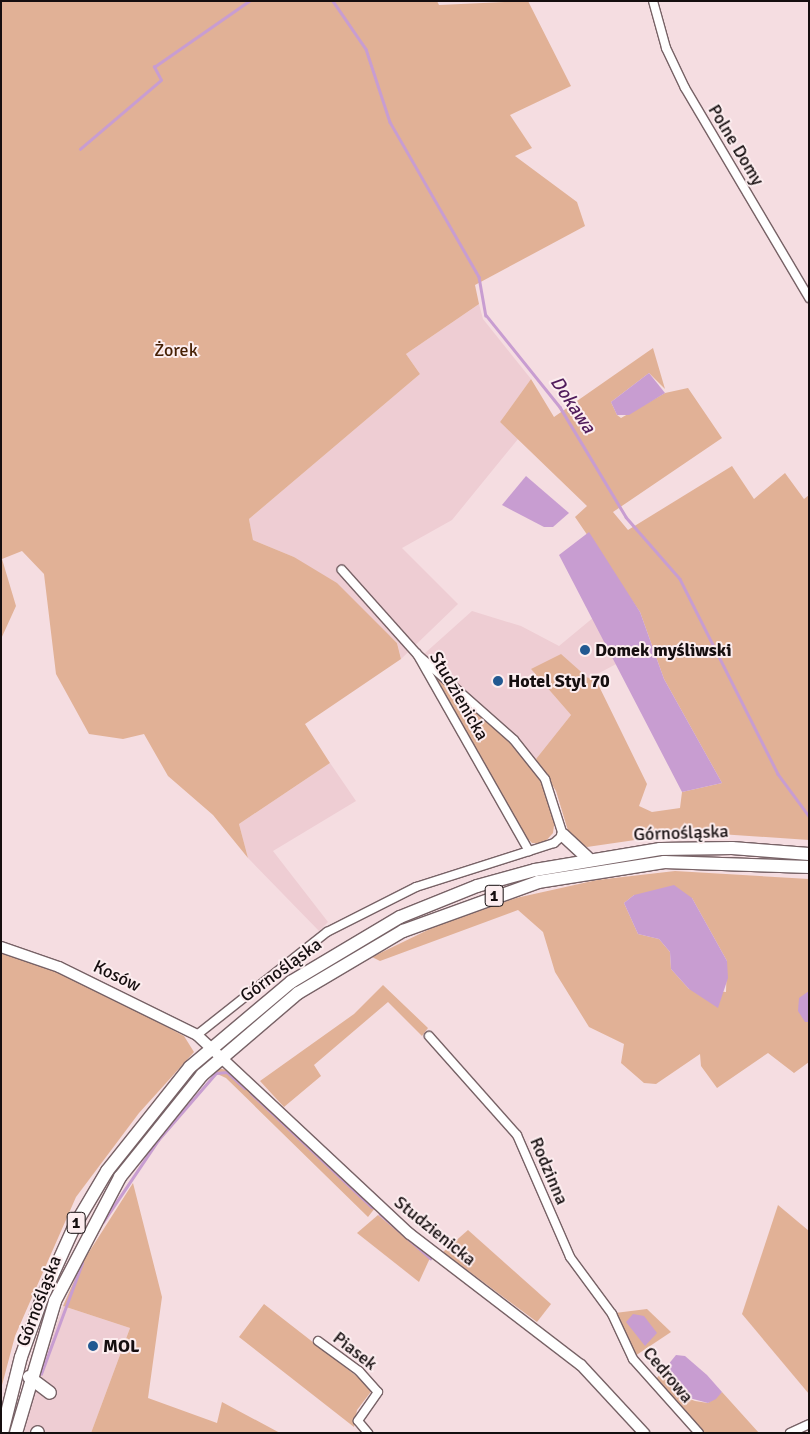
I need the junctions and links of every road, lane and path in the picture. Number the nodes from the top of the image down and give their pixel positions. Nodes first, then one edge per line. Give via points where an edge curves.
1 (653, 1) edge
2 (809, 298) edge
3 (342, 570) dead end
4 (417, 654) junction
5 (563, 835) junction
6 (529, 851) junction
7 (809, 854) edge
8 (588, 858) junction
9 (809, 867) edge
10 (1, 947) edge
11 (197, 1035) junction
12 (428, 1036) dead end
13 (211, 1047) junction
14 (222, 1056) junction
15 (620, 1333) joint
16 (318, 1341) dead end
17 (29, 1377) junction
18 (50, 1393) dead end
19 (809, 1424) edge
20 (2, 1433) edge
21 (16, 1433) edge
22 (368, 1433) edge
23 (644, 1433) edge
24 (699, 1433) edge
25 (790, 1433) edge

1 - 2 street, Polne Domy via 666,48 685,88
3 - 4 street, Studzienicka
4 - 5 street via 456,684 533,761 554,798
4 - 6 street, Studzienicka
5 - 6 street via 554,844
5 - 8 main road
6 - 11 street via 416,887 327,932
7 - 8 main road, Górnośląska / 1 via 690,848
8 - 13 main road, Górnośląska / 1 via 486,883 400,917 299,976
9 - 14 main road, Górnośląska / 1 via 664,862 564,877 488,898 403,931 347,961 290,998
10 - 11 street, Kosów via 68,970
11 - 13 street, Kosów
12 - 15 street, Rodzinna via 517,1135 570,1257
13 - 14 street, Studzienicka
13 - 20 main road, Górnośląska / 1 via 127,1143 75,1225 28,1334
14 - 17 main road, Górnośląska / 1 via 160,1122 98,1212 55,1301
14 - 23 street, Studzienicka via 410,1234 581,1365
15 - 24 street, Cedrowa via 633,1359
16 - 22 street, Piasek via 359,1371 378,1392 358,1421
17 - 18 main road
17 - 21 main road, Górnośląska / 1
19 - 25 street

